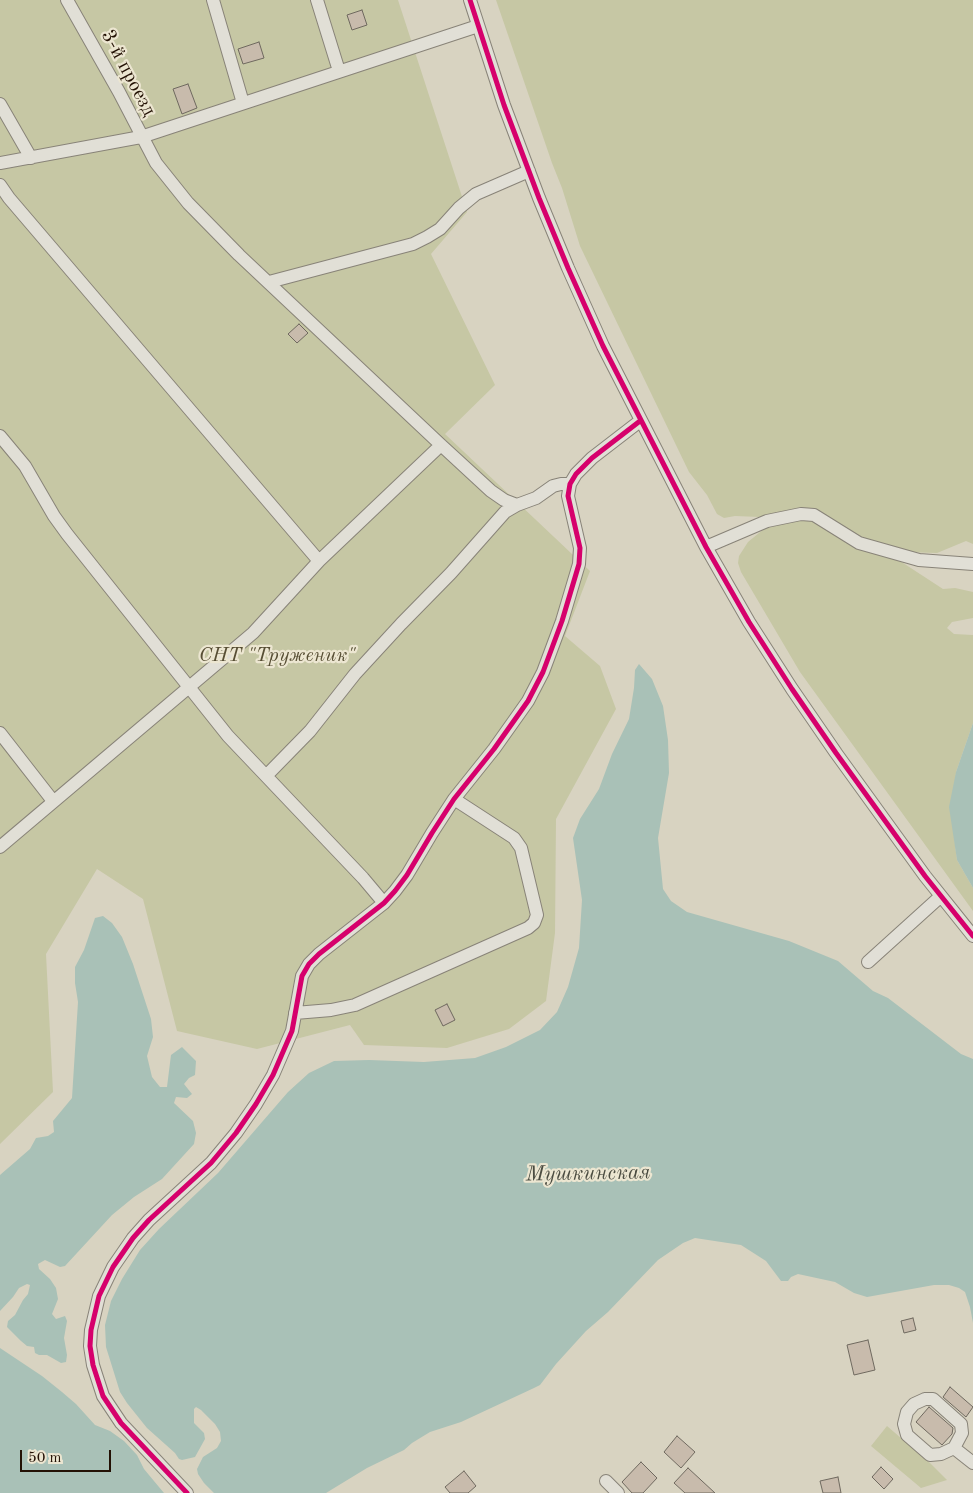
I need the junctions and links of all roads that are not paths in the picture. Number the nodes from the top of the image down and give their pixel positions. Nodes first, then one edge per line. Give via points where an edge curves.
1 (67, 0) edge
2 (213, 0) edge
3 (317, 0) edge
4 (470, 0) edge
5 (478, 26) junction
6 (339, 71) junction
7 (243, 103) junction
8 (0, 104) edge
9 (141, 137) junction
10 (31, 158) junction
11 (0, 163) edge
12 (529, 171) junction
13 (0, 186) edge
14 (269, 282) junction
15 (640, 421) junction
16 (0, 436) edge
17 (441, 445) junction
18 (570, 484) junction
19 (516, 504) junction
20 (706, 547) junction
21 (319, 560) junction
22 (973, 564) edge
23 (190, 687) junction
24 (0, 733) edge
25 (267, 775) junction
26 (454, 799) junction
27 (53, 801) junction
28 (0, 847) edge
29 (941, 896) junction
30 (384, 903) junction
31 (973, 936) edge
32 (868, 962) dead end
33 (295, 1013) junction
34 (954, 1448) junction
35 (973, 1464) edge
36 (606, 1481) dead end
37 (187, 1493) edge
38 (618, 1493) edge

1 - 9 street, 3-й проезд via 120,92
2 - 7 street
3 - 6 street
4 - 5 street
5 - 6 street
5 - 12 street
6 - 7 street
7 - 9 street
8 - 10 street
9 - 10 street
9 - 14 street, 3-й проезд via 156,163 188,203
10 - 11 street
12 - 14 street via 476,194 440,228 412,244
12 - 15 street via 603,346
13 - 21 street
14 - 17 street, 3-й проезд
15 - 18 street via 592,458
15 - 20 street
16 - 23 street via 25,466 67,534
17 - 19 street, 3-й проезд via 491,491
17 - 21 street
18 - 19 street via 553,486 536,498
18 - 26 street via 568,496 580,548 562,621 528,701
19 - 25 street via 401,624 310,731
20 - 22 street via 767,521 801,514 814,515 859,543 919,560
20 - 29 street via 792,689
21 - 23 street via 253,632
23 - 25 street via 228,736
23 - 27 street
24 - 27 street
25 - 30 street
26 - 30 street via 408,875
26 - 33 street via 514,838 521,848 537,915 534,923 354,1005
27 - 28 street
29 - 31 street
29 - 32 street
30 - 33 street via 309,964 302,976
33 - 37 street via 283,1054 256,1104 211,1163 133,1238 113,1266 95,1309 90,1346 103,1396 121,1423
34 - 34 street via 962,1433 961,1424 933,1399 914,1404 907,1412 906,1435 930,1455
34 - 35 street
36 - 38 street

